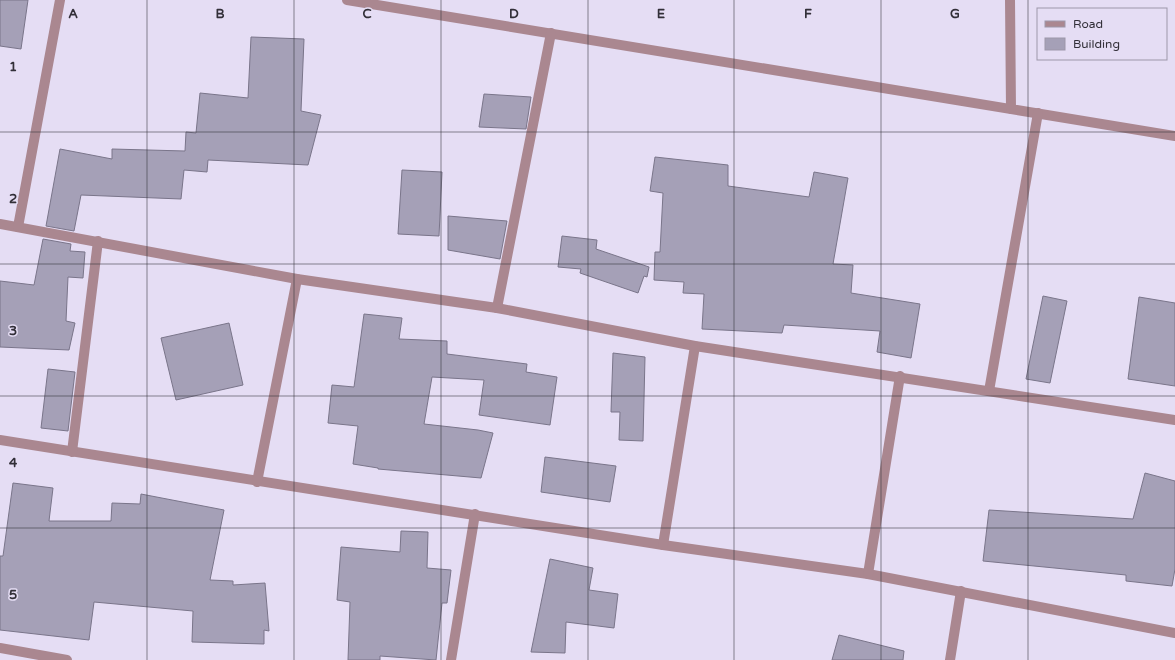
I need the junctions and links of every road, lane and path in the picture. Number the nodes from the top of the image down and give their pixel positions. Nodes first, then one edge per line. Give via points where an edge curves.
1 (60, 0) edge
2 (346, 0) edge
3 (1010, 0) edge
4 (551, 33) junction
5 (1011, 109) junction
6 (1038, 113) junction
7 (1175, 136) edge
8 (0, 224) edge
9 (18, 227) junction
10 (98, 241) junction
11 (297, 279) junction
12 (497, 308) junction
13 (694, 346) junction
14 (900, 376) junction
15 (989, 391) junction
16 (1175, 420) edge
17 (0, 440) edge
18 (72, 452) junction
19 (257, 482) junction
20 (474, 514) junction
21 (663, 545) junction
22 (868, 574) junction
23 (960, 591) junction
24 (1175, 633) edge
25 (0, 648) edge
26 (41, 658) edge
27 (67, 660) edge
28 (450, 660) edge
29 (950, 660) edge

1 - 9 street
2 - 4 street
3 - 5 street
4 - 5 street
4 - 12 street
5 - 6 street
6 - 7 street
6 - 15 street
8 - 9 street
9 - 10 street
10 - 11 street
10 - 18 street
11 - 12 street
11 - 19 street
12 - 13 street
13 - 14 street
13 - 21 street
14 - 15 street
14 - 22 street
15 - 16 street
17 - 18 street
18 - 19 street
19 - 20 street
20 - 21 street
20 - 28 street
21 - 22 street
22 - 23 street
23 - 24 street
23 - 29 street
25 - 26 street
26 - 27 street

